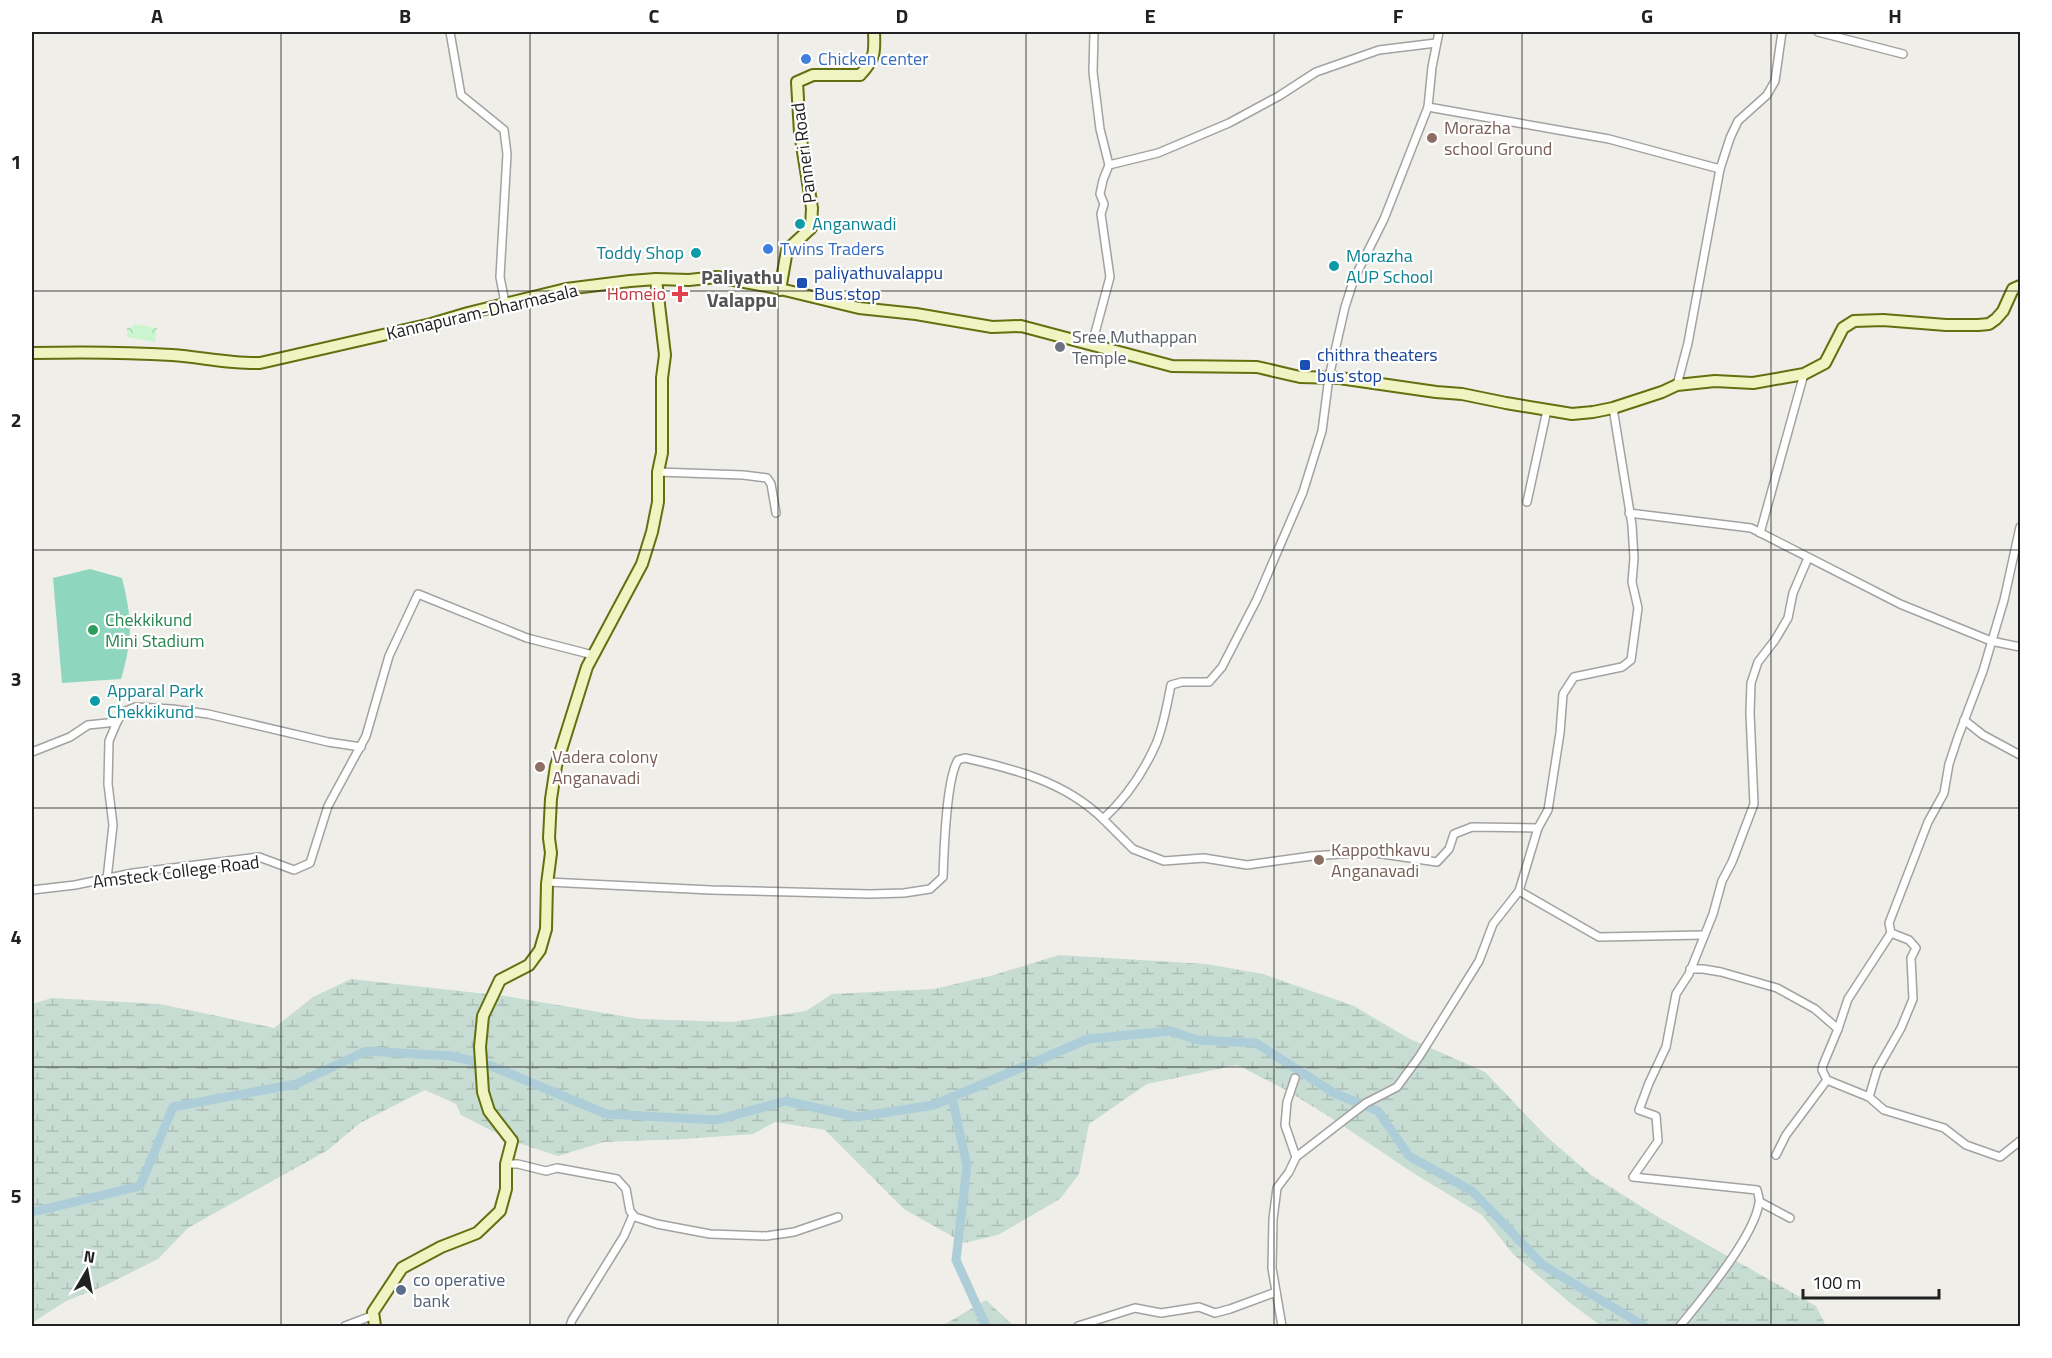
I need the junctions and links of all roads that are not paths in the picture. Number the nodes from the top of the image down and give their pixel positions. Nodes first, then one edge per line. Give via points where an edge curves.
1 (450, 32) edge
2 (874, 32) edge
3 (1094, 32) edge
4 (1438, 32) edge
5 (1782, 32) edge
6 (1818, 32) edge
7 (1842, 35) edge
8 (1436, 43) junction
9 (1903, 54) dead end
10 (1428, 107) junction
11 (1109, 165) junction
12 (1720, 169) junction
13 (657, 279) junction
14 (2020, 286) edge
15 (780, 290) junction
16 (506, 303) junction
17 (1092, 344) junction
18 (32, 352) edge
19 (1804, 374) junction
20 (1329, 377) junction
21 (1677, 384) junction
22 (1613, 408) junction
23 (1547, 410) junction
24 (658, 472) junction
25 (1527, 502) dead end
26 (776, 513) dead end
27 (1629, 513) junction
28 (2020, 527) edge
29 (1760, 533) junction
30 (1808, 558) junction
31 (1991, 641) junction
32 (2020, 647) edge
33 (593, 655) junction
34 (1964, 720) junction
35 (117, 722) junction
36 (361, 747) junction
37 (32, 752) edge
38 (2020, 755) edge
39 (1103, 819) junction
40 (1538, 828) junction
41 (107, 879) junction
42 (548, 882) junction
43 (32, 890) edge
44 (1520, 891) junction
45 (1891, 933) junction
46 (1704, 935) junction
47 (1690, 969) junction
48 (1838, 1029) junction
49 (1295, 1078) dead end
50 (1827, 1080) junction
51 (1869, 1097) junction
52 (2020, 1141) edge
53 (1776, 1155) dead end
54 (1296, 1157) junction
55 (506, 1164) junction
56 (1760, 1202) junction
57 (633, 1215) junction
58 (838, 1217) dead end
59 (1790, 1218) dead end
60 (1276, 1292) junction
61 (374, 1318) edge
62 (345, 1326) edge
63 (570, 1326) edge
64 (1078, 1326) edge
65 (1282, 1326) edge
66 (1680, 1326) edge

1 - 16 street via 461,95 504,130 507,154 500,278
2 - 15 main road, Panneri Road via 871,64 860,75 813,75 797,82 811,228 787,249
3 - 11 street via 1093,72
4 - 8 street
5 - 12 street via 1775,81 1767,95 1738,121
6 - 7 street
7 - 9 street
8 - 10 street
8 - 11 street via 1379,50 1316,72 1229,123 1158,153
10 - 12 street via 1610,139
10 - 20 street via 1384,219 1354,279
11 - 17 street via 1100,194 1110,277
12 - 21 street
13 - 15 main road, Kannapuram-Dharmasala via 717,277
13 - 16 main road, Kannapuram-Dharmasala via 566,289
13 - 24 main road via 665,355
14 - 19 main road, Kannapuram-Dharmasala via 2013,289 2002,311 1989,324 1854,321 1843,328 1825,363
15 - 17 main road, Kannapuram-Dharmasala via 859,309 992,327 1020,327
16 - 18 main road, Kannapuram-Dharmasala via 260,363 172,355
17 - 20 main road, Kannapuram-Dharmasala via 1172,366 1257,367 1300,377
19 - 21 main road, Kannapuram-Dharmasala via 1753,383
19 - 29 street
20 - 23 main road, Kannapuram-Dharmasala via 1462,394
20 - 39 street via 1322,431 1303,492 1257,599 1222,667 1209,682 1171,685 1156,743 1137,778
21 - 22 main road, Kannapuram-Dharmasala
22 - 23 main road, Kannapuram-Dharmasala via 1572,414
22 - 27 street
23 - 25 street
24 - 26 street via 767,478
24 - 33 main road via 658,502 642,564
27 - 29 street via 1751,528
27 - 40 street via 1634,558 1632,582 1638,608 1631,660 1622,667 1574,677 1563,694 1548,810
28 - 31 street
29 - 30 street
30 - 31 street via 1900,604
30 - 46 street via 1793,593 1788,618 1758,662 1752,683 1754,804
31 - 32 street
31 - 34 street
33 - 36 street, Amsteck College Road via 527,638 418,594 389,656
33 - 42 main road via 556,766
34 - 38 street
34 - 45 street via 1944,793 1928,822 1889,923
35 - 36 street via 123,712 136,706 172,709
35 - 37 street via 88,725
35 - 41 street via 109,741 108,784 113,825
36 - 41 street, Amsteck College Road via 328,806 310,862 294,870 259,857
39 - 40 street via 1132,849 1164,861 1204,858 1247,865 1369,852 1437,862 1449,849 1454,834 1472,827
39 - 42 street via 1056,785 1023,772 965,758 958,760 953,775 942,877 930,889 848,894
40 - 44 street
41 - 43 street, Amsteck College Road
42 - 55 main road via 546,929 540,950 529,965 500,980 483,1016 483,1092 489,1112 512,1142
44 - 46 street via 1599,937
44 - 54 street via 1493,924 1479,961 1397,1087 1364,1106
45 - 48 street via 1848,999
45 - 51 street via 1909,940 1916,948 1911,958 1913,999 1877,1070
46 - 47 street
47 - 48 street via 1720,972 1777,988 1815,1009
47 - 56 street via 1676,994 1666,1047 1639,1110 1656,1116 1658,1141 1633,1177 1757,1190
48 - 50 street via 1822,1065
49 - 54 street via 1287,1101 1285,1125
50 - 51 street
50 - 53 street
51 - 52 street via 1884,1110 1944,1128 1966,1145 2000,1157
54 - 60 street via 1278,1188 1273,1219
55 - 57 street via 617,1179 626,1189
55 - 61 main road via 506,1189 500,1211 477,1233 402,1268
56 - 59 street
56 - 66 street via 1752,1226
57 - 58 street via 702,1233 766,1236 794,1232
57 - 63 street
60 - 64 street via 1215,1313 1199,1307 1161,1313 1136,1308
60 - 65 street
61 - 62 street

